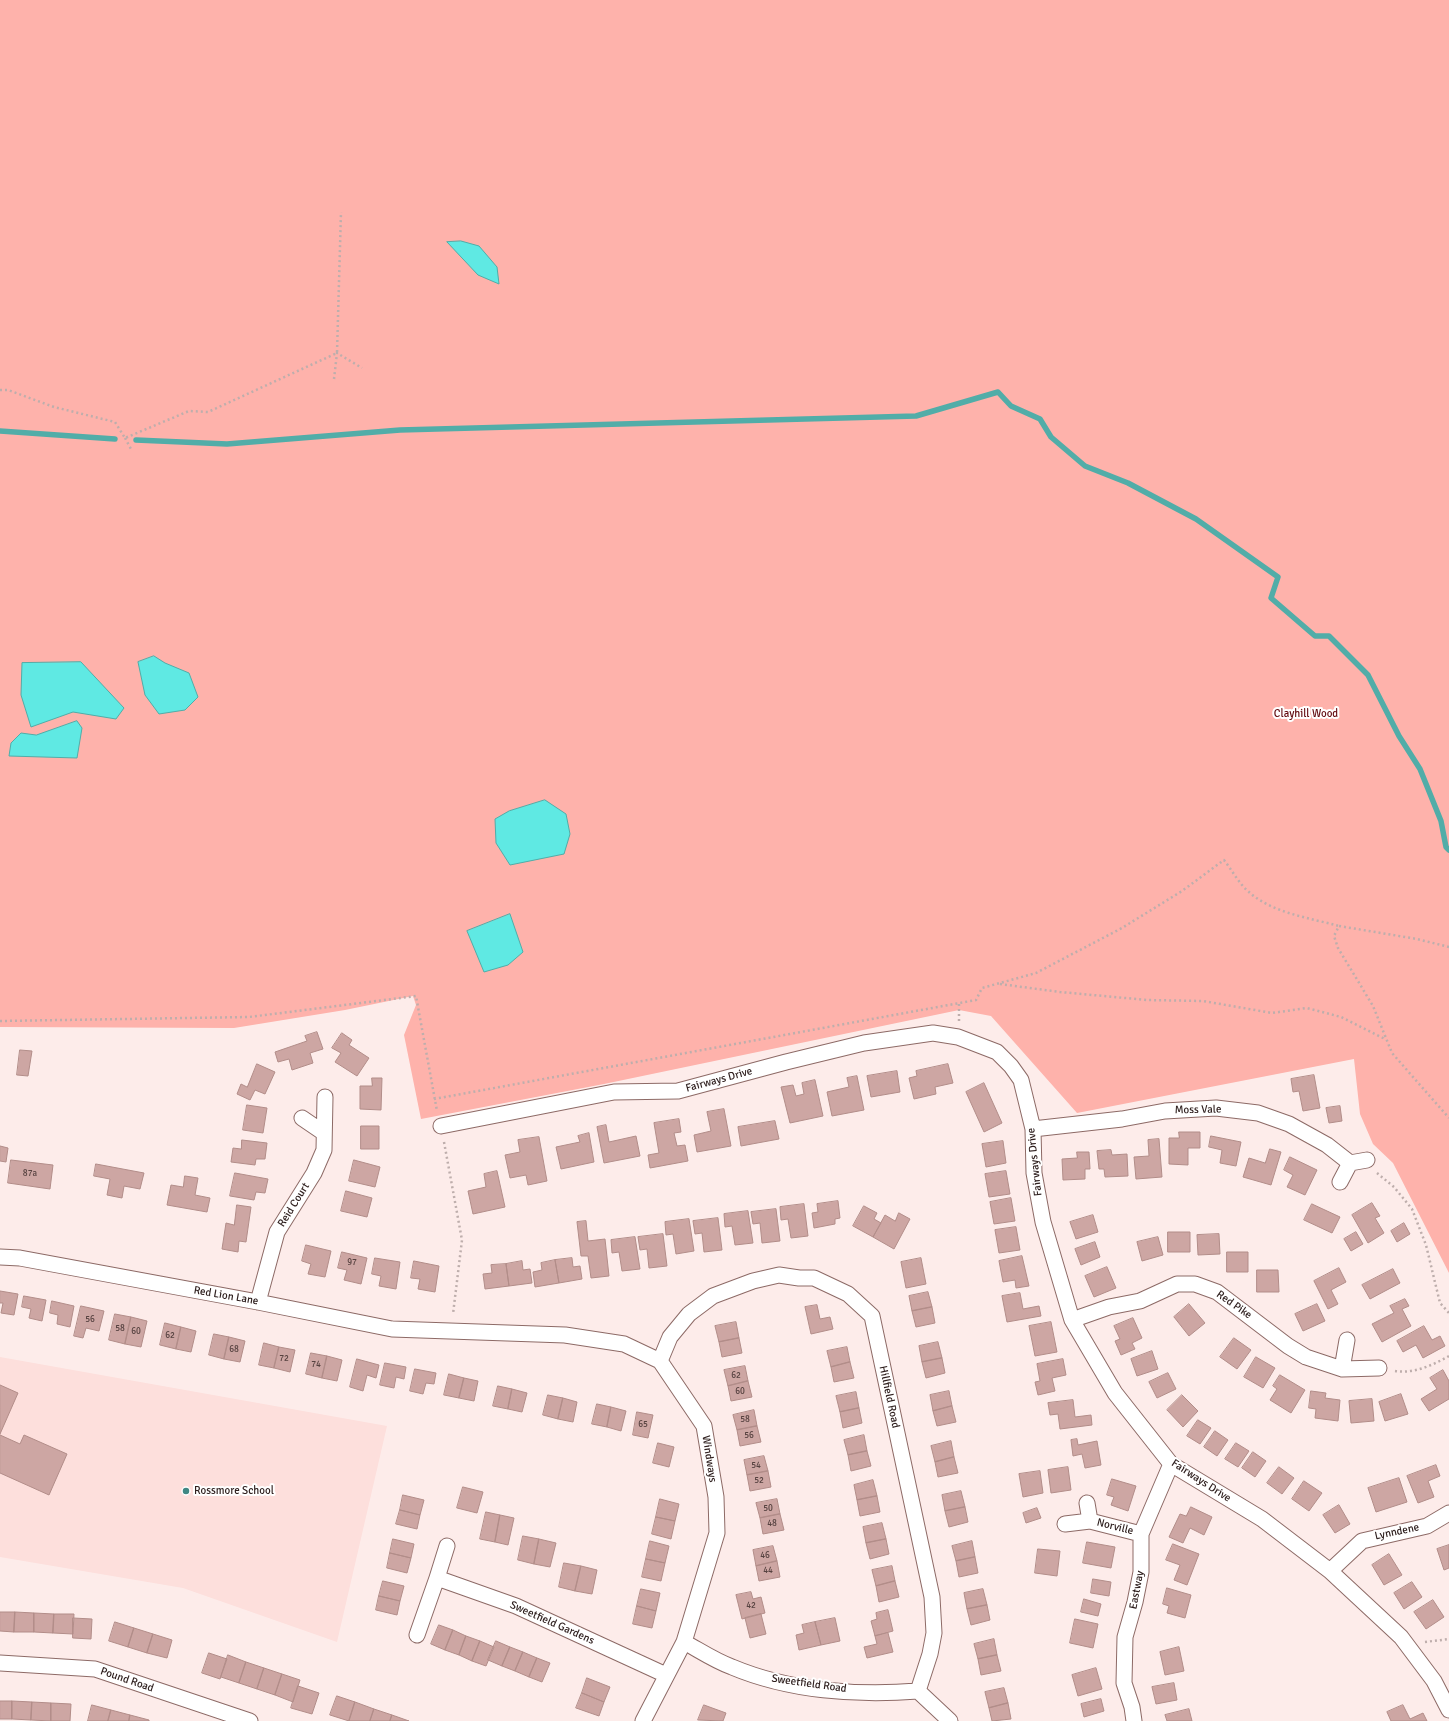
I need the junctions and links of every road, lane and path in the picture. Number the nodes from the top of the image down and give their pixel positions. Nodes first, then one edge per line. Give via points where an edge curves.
1 (341, 212) dead end
2 (337, 353) junction
3 (362, 368) dead end
4 (334, 380) dead end
5 (0, 390) edge
6 (125, 438) junction
7 (131, 448) dead end
8 (1339, 926) junction
9 (1449, 947) edge
10 (997, 984) junction
11 (0, 1021) edge
12 (1385, 1039) junction
13 (325, 1098) dead end
14 (434, 1099) junction
15 (302, 1118) dead end
16 (1449, 1118) edge
17 (441, 1126) junction
18 (1033, 1130) junction
19 (324, 1133) junction
20 (1367, 1160) joint
21 (1350, 1163) junction
22 (1340, 1182) dead end
23 (0, 1257) edge
24 (258, 1302) junction
25 (1449, 1313) edge
26 (1072, 1320) junction
27 (452, 1331) junction
28 (1347, 1340) dead end
29 (1449, 1356) edge
30 (660, 1362) junction
31 (1342, 1368) junction
32 (1379, 1368) joint
33 (1172, 1464) junction
34 (1087, 1503) dead end
35 (1449, 1513) edge
36 (1090, 1521) junction
37 (1065, 1524) dead end
38 (1141, 1534) junction
39 (447, 1546) dead end
40 (1330, 1571) junction
41 (437, 1578) junction
42 (417, 1635) dead end
43 (1449, 1639) edge
44 (684, 1642) junction
45 (1406, 1644) junction
46 (0, 1663) edge
47 (666, 1675) junction
48 (918, 1691) junction
49 (1449, 1710) edge
50 (247, 1720) edge
51 (643, 1721) edge
52 (950, 1721) edge
53 (1134, 1721) edge

1 - 2 path
2 - 3 path
2 - 4 path
2 - 6 path via 208,412 189,411
5 - 6 path via 8,390 54,407 115,422
6 - 7 path
8 - 9 path
8 - 10 path via 1288,912 1260,901 1247,892 1224,860 1182,891 1122,928 1036,973
8 - 12 path via 1334,936 1338,948 1373,1006
10 - 12 path via 1147,1000 1204,1001 1272,1013 1307,1008 1341,1017
10 - 14 path via 982,988 976,1000
11 - 14 path via 249,1017 416,996
12 - 16 path via 1392,1053
13 - 19 street, Reid Court
14 - 17 path
15 - 19 street
17 - 18 street, Fairways Drive via 614,1092 678,1091 864,1043 933,1033 958,1037 997,1052 1021,1080
17 - 27 path via 462,1240
18 - 21 street, Moss Vale via 1165,1111 1216,1108 1258,1113 1289,1124 1327,1145
18 - 26 street, Fairways Drive via 1034,1173 1042,1222
19 - 24 street, Reid Court via 324,1150 314,1173 278,1232
20 - 21 street
20 - 25 path via 1372,1169 1394,1187 1412,1209 1426,1244 1440,1303
21 - 22 street
23 - 24 street, Red Lion Lane via 20,1258
24 - 27 street, Red Lion Lane via 392,1329
26 - 31 street, Red Pike via 1109,1307 1140,1301 1177,1284 1195,1284 1217,1292 1306,1357
26 - 33 street, Fairways Drive via 1115,1393
27 - 30 street, Windways via 565,1335 624,1344
28 - 31 street
29 - 32 path via 1414,1370 1402,1372
30 - 44 street, Windways via 704,1426 716,1497 717,1533
30 - 48 street, Hillfield Road via 670,1337 689,1314 713,1296 753,1281 779,1276 814,1278 848,1294 872,1316 932,1597 934,1633
31 - 32 street, Red Pike
33 - 38 street, Eastway
33 - 40 street, Fairways Drive via 1262,1519
34 - 36 street, Norville
35 - 40 street, Lynndene via 1427,1526 1362,1541
36 - 37 street, Norville
36 - 38 street, Norville
38 - 53 street, Eastway via 1141,1572 1126,1637 1123,1665 1124,1683
39 - 41 street
40 - 45 street, Fairways Drive
41 - 42 street
41 - 47 street, Sweetfield Gardens via 516,1606
43 - 45 path
44 - 47 street, Windways
44 - 48 street, Sweetfield Road via 732,1667 781,1683 839,1690
45 - 49 street, Fairways Drive via 1434,1681
46 - 50 street, Pound Road via 94,1669
47 - 51 street, Windways
48 - 52 street

